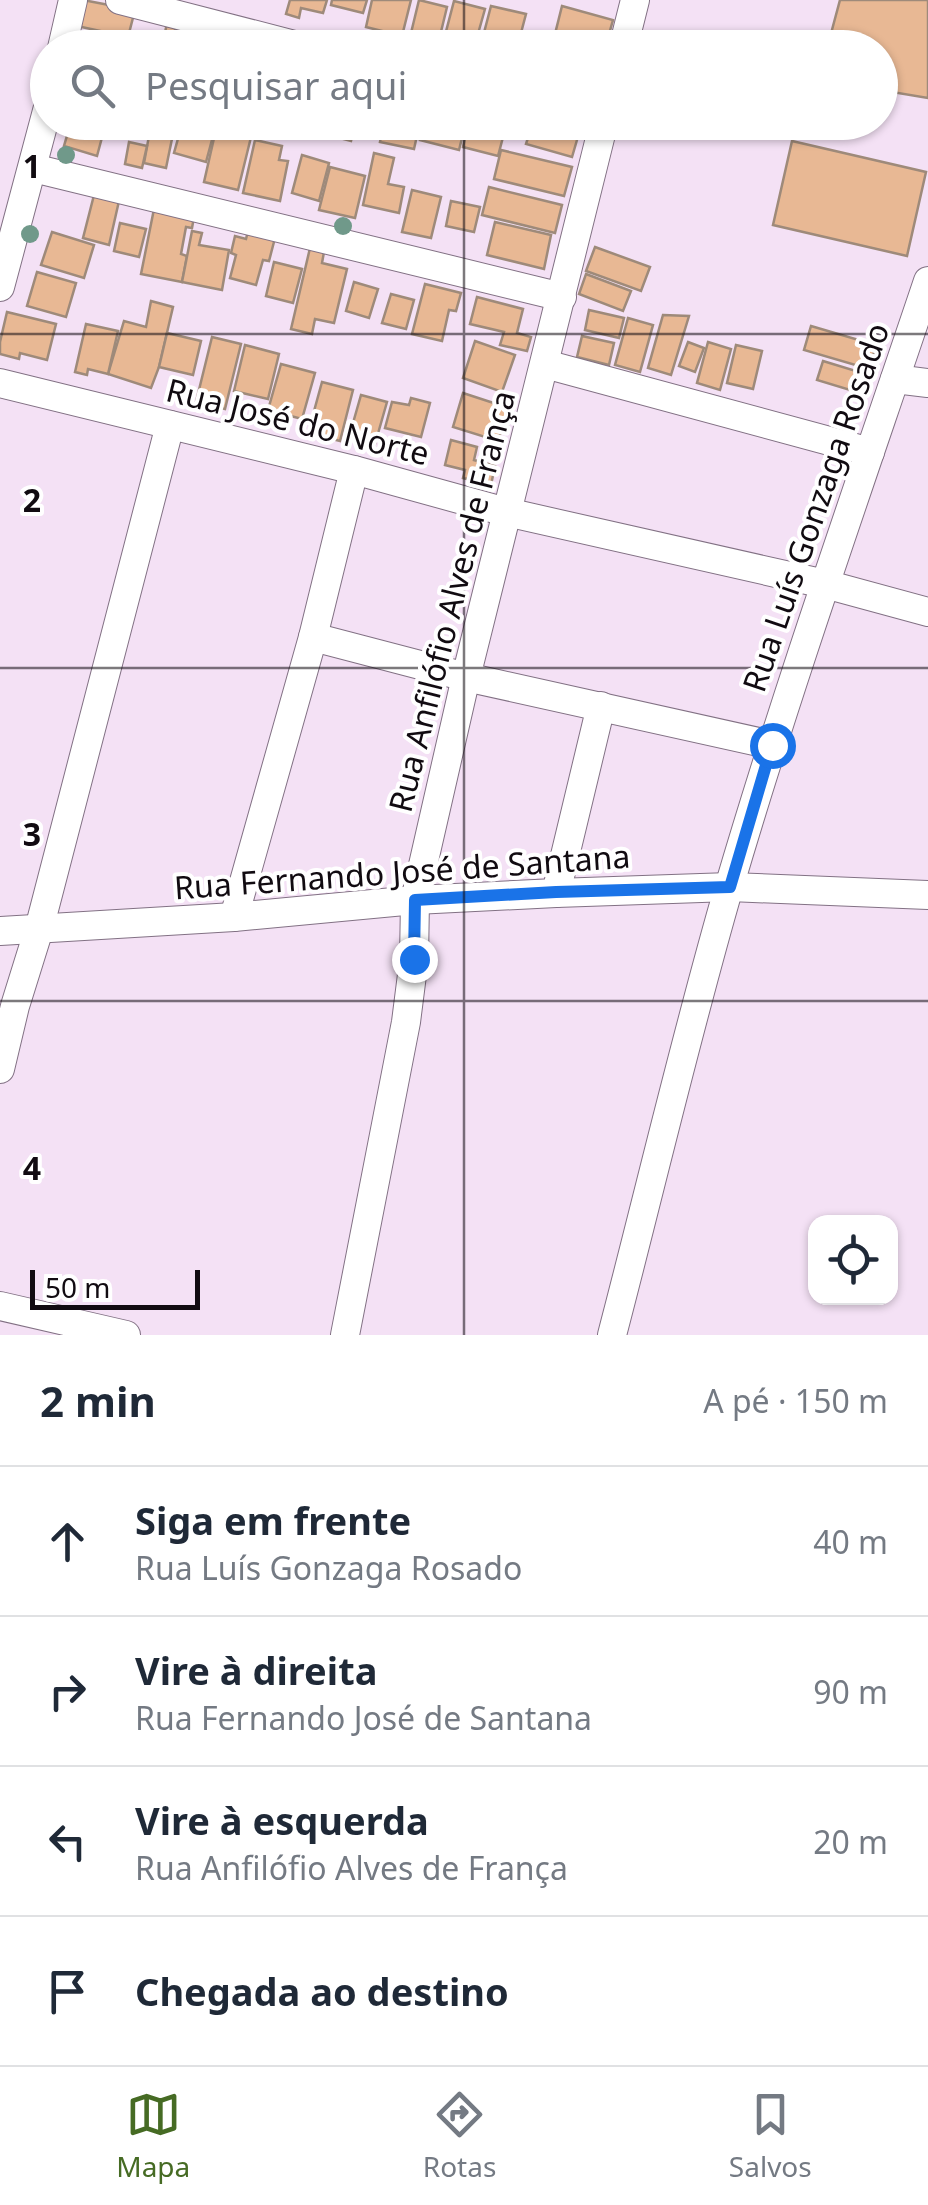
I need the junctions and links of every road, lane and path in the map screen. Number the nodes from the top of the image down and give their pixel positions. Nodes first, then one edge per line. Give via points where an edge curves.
1 (74, 0) edge
2 (120, 0) edge
3 (635, 0) edge
4 (66, 30) edge
5 (236, 30) edge
6 (628, 30) edge
7 (40, 140) edge
8 (598, 140) edge
9 (33, 168) junction
10 (928, 282) edge
11 (0, 287) edge
12 (562, 297) junction
13 (545, 364) junction
14 (895, 379) junction
15 (928, 383) edge
16 (0, 384) edge
17 (170, 425) junction
18 (870, 452) junction
19 (354, 470) junction
20 (506, 512) junction
21 (825, 584) junction
22 (928, 612) edge
23 (313, 638) junction
24 (466, 677) junction
25 (601, 706) junction
26 (772, 745) junction
27 (730, 887) junction
28 (556, 892) junction
29 (928, 895) edge
30 (415, 900) junction
31 (234, 917) junction
32 (39, 929) junction
33 (0, 931) edge
34 (0, 1068) edge
35 (0, 1306) edge
36 (126, 1335) edge
37 (345, 1335) edge
38 (612, 1335) edge

1 - 4 street
2 - 5 street
3 - 6 street
7 - 9 street
8 - 12 street, Rua Anfilófio Alves de França
9 - 11 street
9 - 12 street
10 - 14 street, Rua Luís Gonzaga Rosado
12 - 13 street, Rua Anfilófio Alves de França
13 - 18 street
13 - 20 street, Rua Anfilófio Alves de França
14 - 15 street
14 - 18 street, Rua Luís Gonzaga Rosado
16 - 17 street, Rua José do Norte
17 - 19 street, Rua José do Norte
17 - 32 street
18 - 21 street, Rua Luís Gonzaga Rosado
19 - 20 street, Rua José do Norte
19 - 23 street
20 - 21 street, Rua José do Norte
20 - 24 street, Rua Anfilófio Alves de França
21 - 22 street, Rua José do Norte
21 - 26 street, Rua Luís Gonzaga Rosado
23 - 24 street
23 - 31 street
24 - 25 street
24 - 30 street, Rua Anfilófio Alves de França
25 - 26 street
25 - 28 street
26 - 27 street, Rua Luís Gonzaga Rosado
27 - 28 street, Rua Fernando José de Santana
27 - 29 street, Rua Fernando José de Santana
27 - 38 street, Rua Luís Gonzaga Rosado
28 - 30 street, Rua Fernando José de Santana
30 - 31 street, Rua Fernando José de Santana
30 - 37 street, Rua Anfilófio Alves de França via 406,1022
31 - 32 street, Rua Fernando José de Santana
32 - 33 street, Rua Fernando José de Santana
32 - 34 street
35 - 36 street

